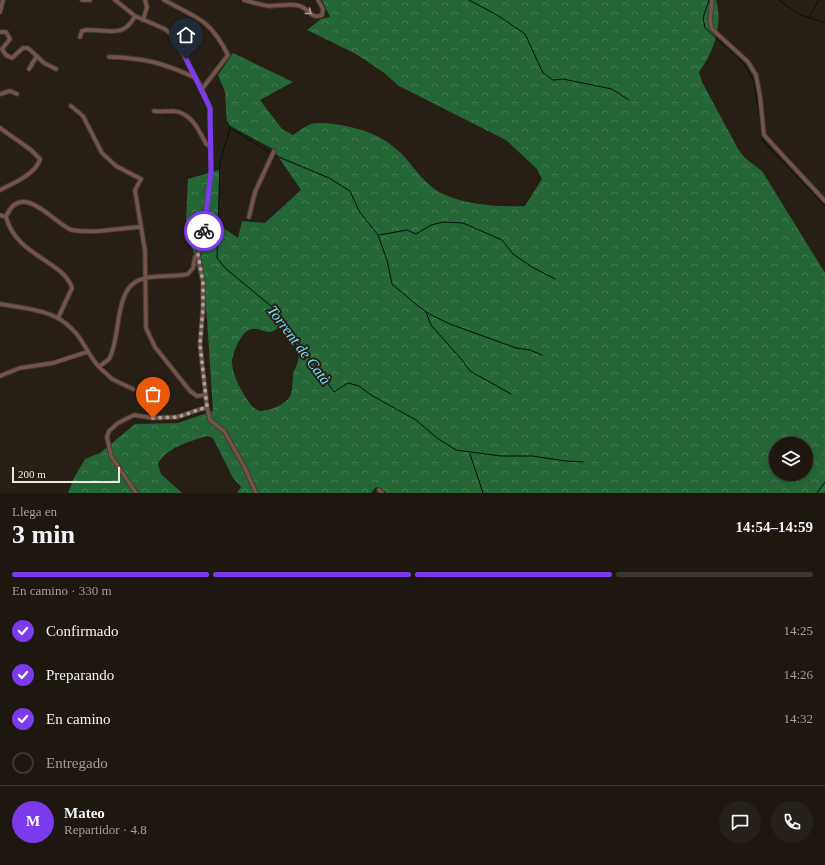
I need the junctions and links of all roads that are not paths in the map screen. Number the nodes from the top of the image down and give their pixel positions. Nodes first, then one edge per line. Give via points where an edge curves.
1 (3, 0) edge
2 (82, 0) edge
3 (90, 0) edge
4 (116, 0) edge
5 (145, 0) edge
6 (164, 0) edge
7 (244, 0) edge
8 (318, 0) edge
9 (712, 0) edge
10 (1, 4) edge
11 (0, 12) edge
12 (135, 16) junction
13 (143, 20) junction
14 (0, 32) edge
15 (80, 37) dead end
16 (37, 56) junction
17 (109, 57) dead end
18 (29, 69) dead end
19 (56, 69) dead end
20 (196, 78) junction
21 (202, 89) junction
22 (0, 94) edge
23 (17, 94) dead end
24 (71, 106) dead end
25 (154, 111) dead end
26 (0, 128) edge
27 (210, 146) junction
28 (274, 151) dead end
29 (0, 190) edge
30 (825, 201) edge
31 (0, 215) edge
32 (6, 217) junction
33 (249, 217) dead end
34 (141, 227) junction
35 (198, 255) junction
36 (145, 278) junction
37 (0, 304) edge
38 (58, 318) junction
39 (87, 352) junction
40 (99, 367) junction
41 (0, 376) edge
42 (133, 389) dead end
43 (206, 395) junction
44 (207, 407) junction
45 (136, 493) edge
46 (256, 493) edge

1 - 10 street
2 - 3 street
4 - 12 street
5 - 13 street
6 - 21 street via 208,25 218,36 228,55
7 -> 8 street via 268,6 296,5 312,16 319,17 324,13
9 - 30 street via 712,29 748,62 756,75 764,135
10 - 11 street
12 - 13 street
12 - 15 street via 130,26 121,32 86,30 82,31
13 - 20 street via 165,29 174,37
14 - 16 street via 6,32 9,36 10,39 2,49 9,58 14,57 23,48 28,48
16 - 18 street
16 - 19 street
17 - 20 street via 134,57 156,61
20 - 21 street
21 - 27 street via 210,108
22 - 23 street via 10,91
24 - 34 street via 83,116 102,153 116,166 140,179 134,190
25 - 27 street via 184,114 194,122 206,144
26 - 29 street via 40,159 38,166
27 - 35 street via 209,192
28 - 33 street via 255,192
31 - 32 street
32 - 34 street via 14,206 28,203 38,206 72,230
32 - 38 street via 16,238 69,278 72,288
34 - 36 street via 145,251
35 - 36 street via 188,274
35 - 43 street via 203,282 200,344
36 - 40 street via 127,290 112,352 108,360
36 - 43 street via 145,321 155,347 190,391 197,396
37 - 38 street via 35,310
38 - 39 street via 73,329
39 - 40 street
39 - 41 street via 53,363 20,368
40 - 42 street via 112,379
43 - 44 street
44 - 45 street via 178,417 153,418 134,415 109,431 107,438 111,456
44 - 46 street via 210,420 224,431

